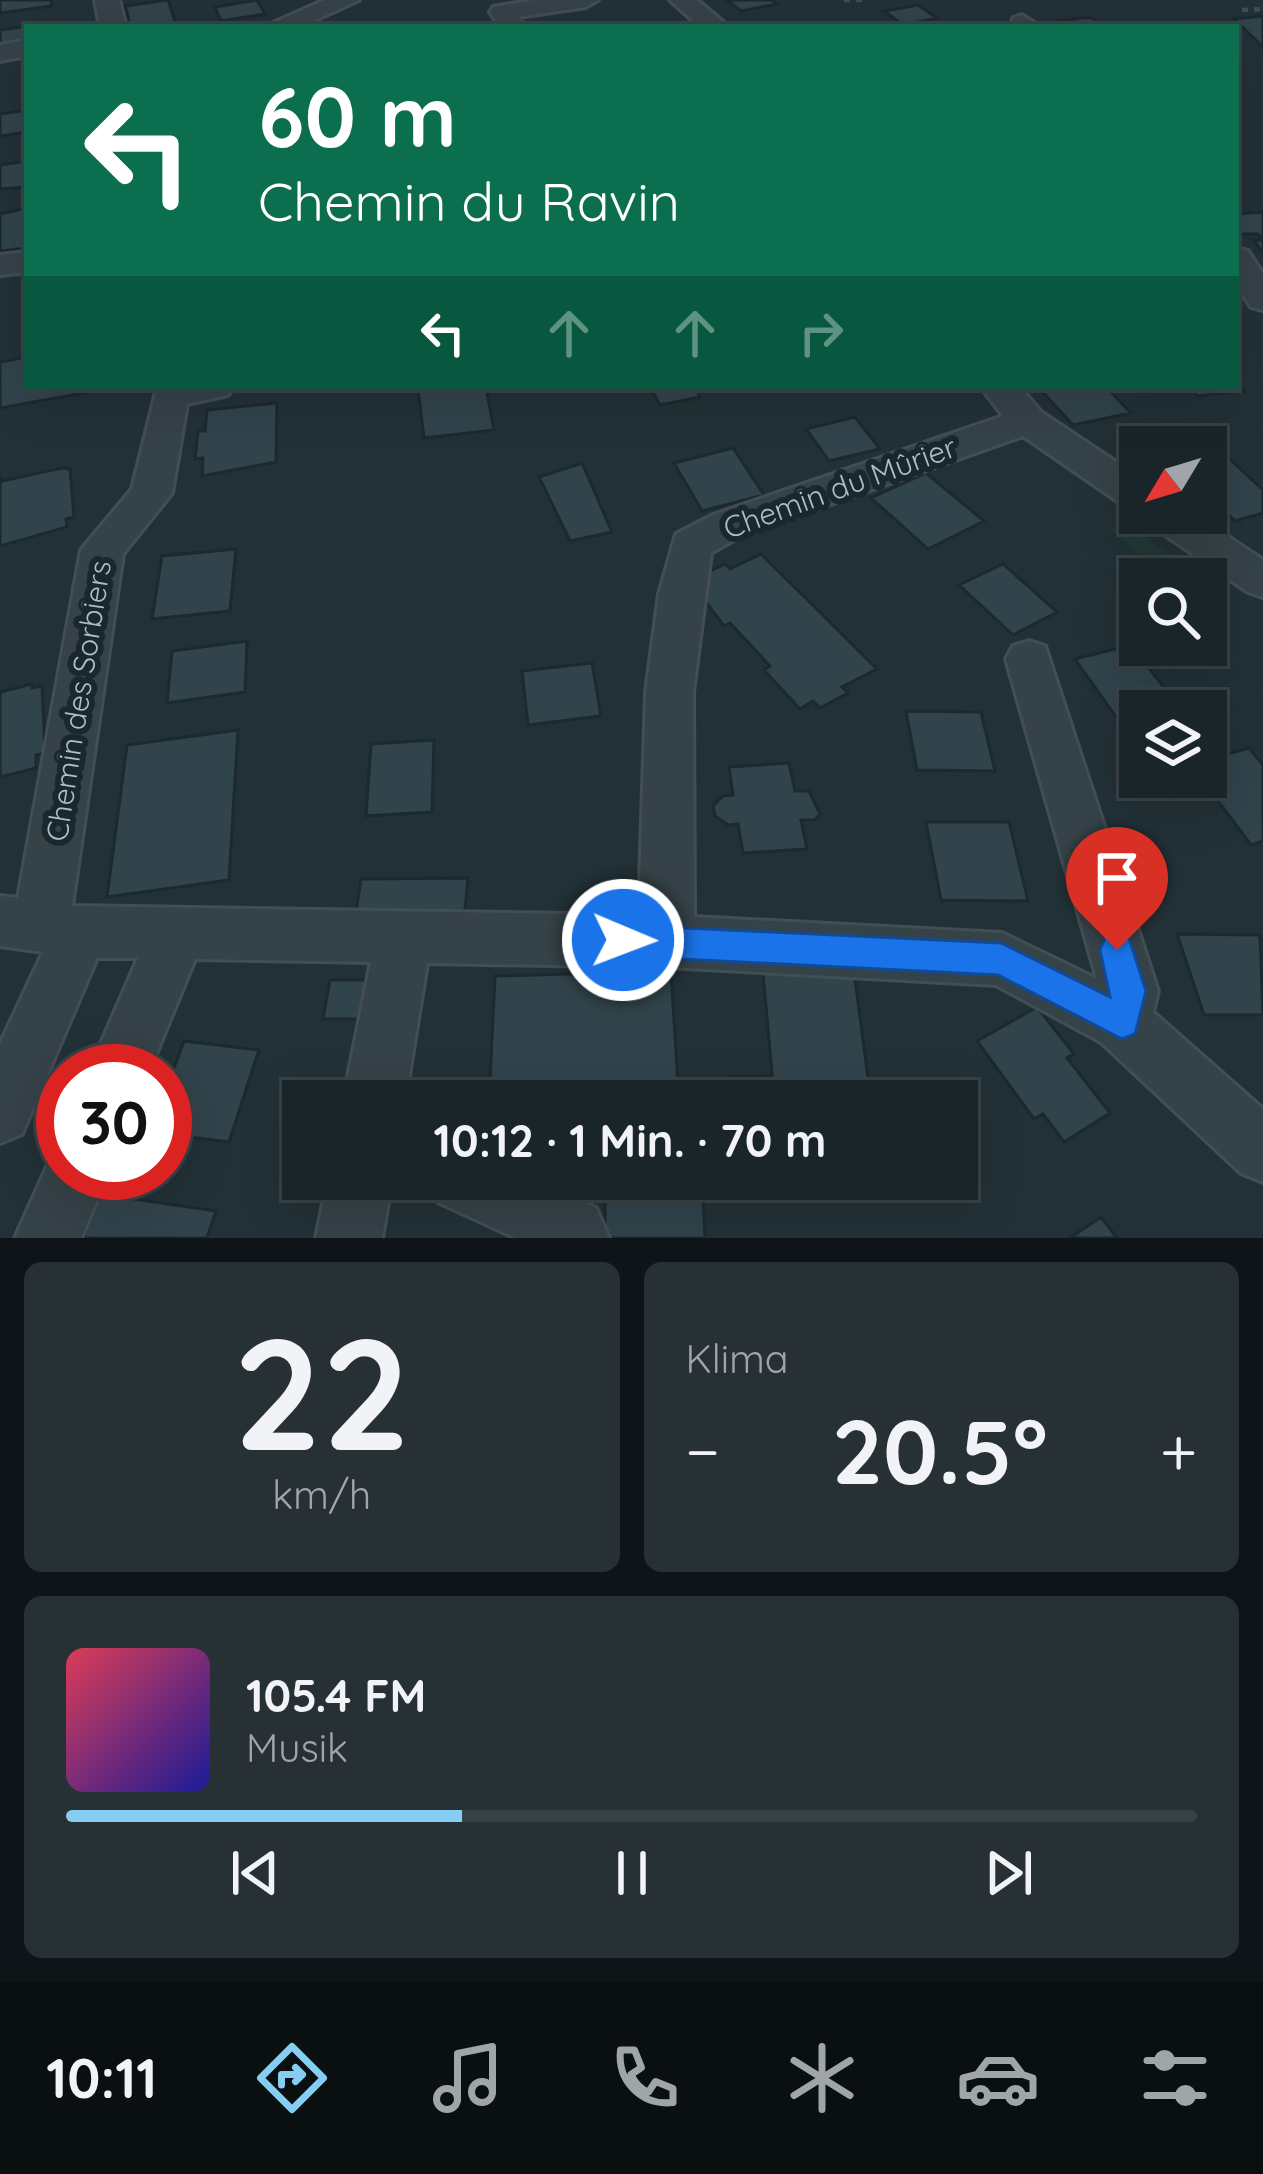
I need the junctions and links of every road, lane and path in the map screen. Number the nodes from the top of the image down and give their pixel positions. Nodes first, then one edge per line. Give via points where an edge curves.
1 (346, 0) edge
2 (586, 0) edge
3 (682, 0) edge
4 (844, 0) edge
5 (862, 0) edge
6 (1263, 9) edge
7 (1242, 10) dead end
8 (285, 24) edge
9 (511, 24) edge
10 (712, 24) edge
11 (1239, 263) edge
12 (1263, 300) edge
13 (200, 390) edge
14 (1013, 404) edge
15 (1119, 482) edge
16 (1194, 534) edge
17 (1263, 581) edge
18 (1029, 659) dead end
19 (40, 927) edge
20 (177, 934) junction
21 (404, 937) junction
22 (667, 941) junction
23 (1122, 1022) junction
24 (130, 1044) edge
25 (383, 1080) edge
26 (0, 1112) edge
27 (1263, 1151) edge
28 (64, 1200) edge
29 (356, 1200) edge
30 (506, 1200) edge
31 (48, 1238) edge
32 (349, 1238) edge
33 (576, 1238) edge

1 - 8 street
2 - 9 street via 502,12
3 - 10 street
4 - 5 path
6 - 7 path
11 - 12 street
13 - 19 street, Chemin des Sorbiers via 170,396 152,493 102,550
14 - 15 street
14 - 22 street, Chemin du Mûrier via 831,494 728,525 691,545 675,613 665,763
16 - 17 street
18 - 23 street via 1129,991
19 - 20 street
19 - 26 street
20 - 21 street
20 - 24 street
21 - 22 street
21 - 25 street
22 - 23 street via 1001,959
23 - 27 street
28 - 31 street
29 - 32 street
30 - 33 street

